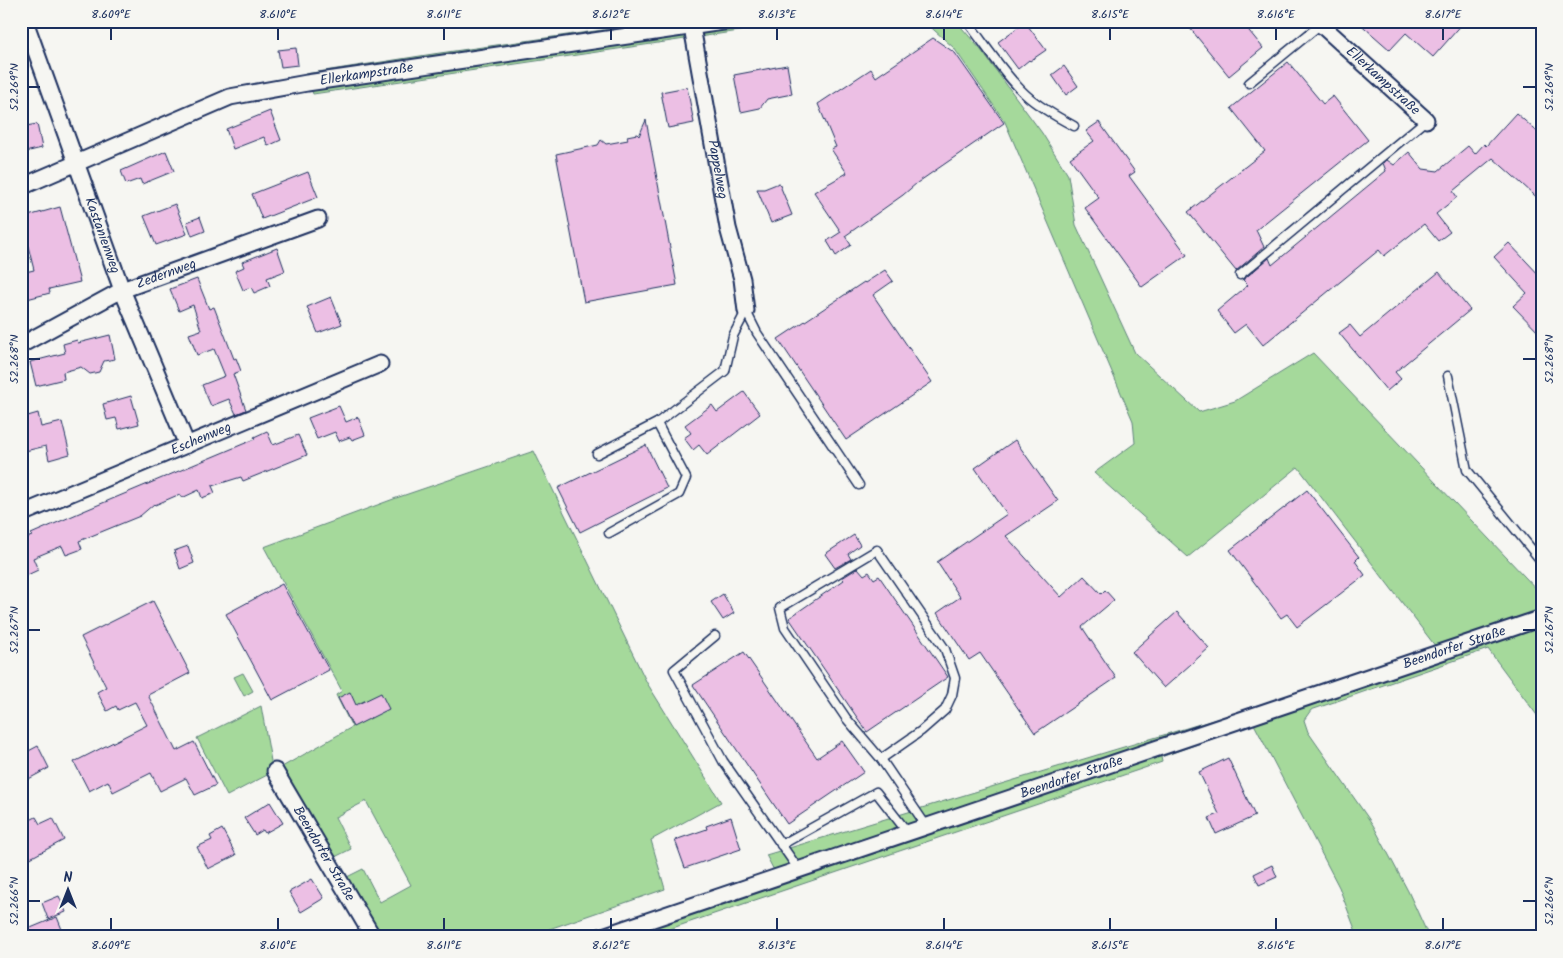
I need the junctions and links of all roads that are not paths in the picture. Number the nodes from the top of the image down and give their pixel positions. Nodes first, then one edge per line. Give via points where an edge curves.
1 (25, 21) edge
2 (730, 21) edge
3 (967, 21) edge
4 (1319, 23) edge
5 (691, 24) edge
6 (1250, 83) dead end
7 (1426, 120) joint
8 (1074, 126) dead end
9 (76, 162) junction
10 (21, 187) edge
11 (318, 219) dead end
12 (1240, 275) dead end
13 (122, 290) junction
14 (746, 311) junction
15 (21, 345) edge
16 (380, 364) dead end
17 (1448, 376) dead end
18 (657, 424) junction
19 (187, 445) junction
20 (597, 454) dead end
21 (859, 485) dead end
22 (21, 514) edge
23 (609, 532) dead end
24 (1542, 562) edge
25 (1542, 618) edge
26 (715, 636) dead end
27 (882, 759) junction
28 (275, 771) dead end
29 (927, 827) junction
30 (908, 833) junction
31 (781, 844) junction
32 (799, 870) junction
33 (374, 937) edge
34 (600, 937) edge

1 - 9 street, Kastanienweg
2 - 5 street, Ellerkampstraße
3 - 8 lane via 1026,95
4 - 6 lane
4 - 7 street, Ellerkampstraße
5 - 9 street, Ellerkampstraße via 230,97
5 - 14 street, Pappelweg
7 - 12 lane
9 - 10 street, Ellerkampstraße
9 - 13 street, Kastanienweg
11 - 13 street, Zedernweg
13 - 15 street, Zedernweg
13 - 19 street, Kastanienweg
14 - 18 lane via 733,336 725,371
14 - 21 lane via 757,333
16 - 19 street, Eschenweg
17 - 24 lane via 1467,470
18 - 20 lane
18 - 23 lane via 686,478 679,494
19 - 22 street, Eschenweg
25 - 29 street, Beendorfer Straße
26 - 31 lane via 674,670 723,761
27 - 27 lane via 945,710 955,678 945,649 877,550 780,608 785,628 846,718
27 - 29 lane
28 - 33 street, Beendorfer Straße
29 - 30 street, Beendorfer Straße
30 - 31 lane via 876,792
30 - 32 street, Beendorfer Straße
31 - 32 lane
32 - 34 street, Beendorfer Straße

